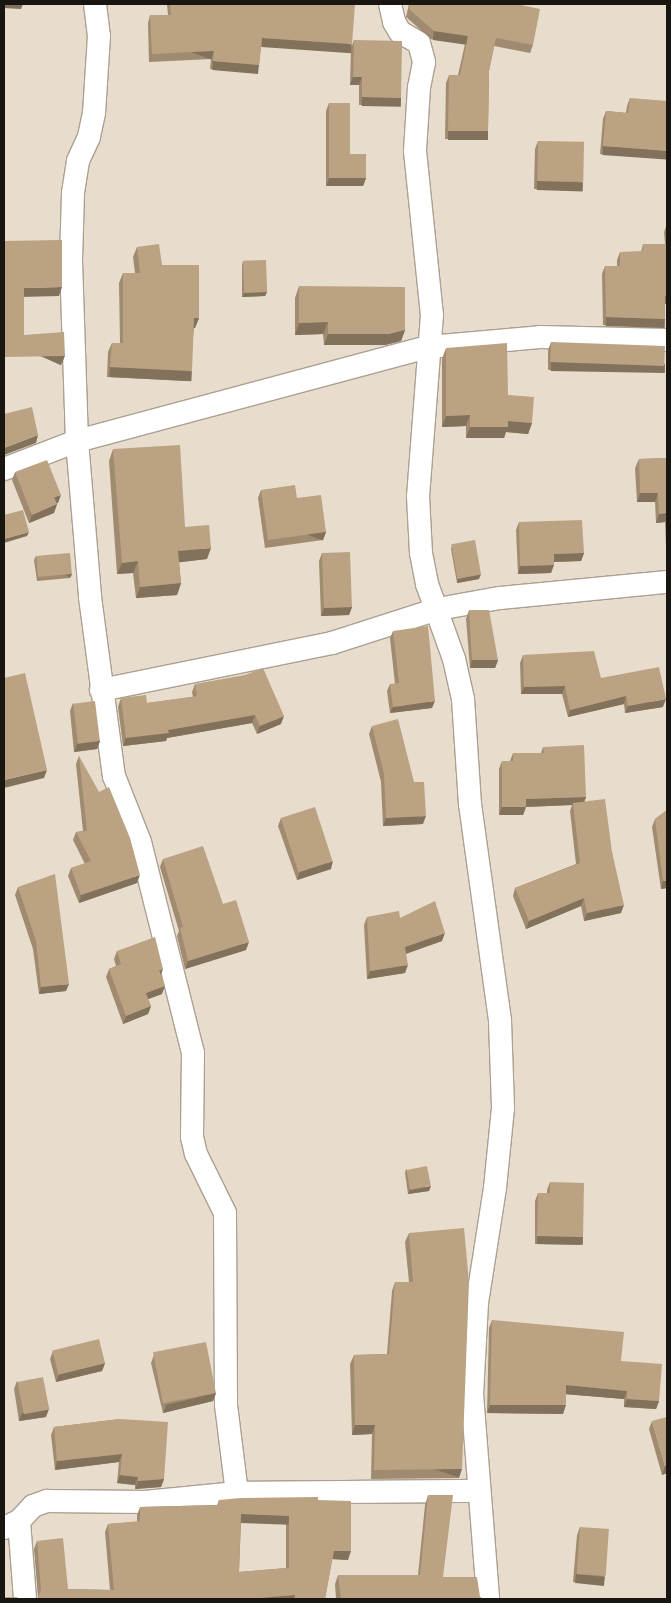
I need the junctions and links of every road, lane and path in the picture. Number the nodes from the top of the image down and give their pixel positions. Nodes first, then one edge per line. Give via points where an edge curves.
1 (95, 4) edge
2 (390, 4) edge
3 (667, 340) edge
4 (429, 347) junction
5 (78, 442) junction
6 (4, 469) edge
7 (667, 582) edge
8 (438, 609) junction
9 (101, 690) junction
10 (477, 1491) junction
11 (237, 1493) junction
12 (11, 1524) edge
13 (25, 1599) edge
14 (488, 1599) edge

1 - 5 street via 99,36 94,112 89,137 78,161 73,193 71,261
2 - 4 street via 394,22 400,32 419,43 424,62 418,87 415,151 430,265 432,315
3 - 4 street via 540,337
4 - 5 street
4 - 8 street via 418,496 421,553 427,584
5 - 6 street
5 - 9 street
7 - 8 street via 500,598
8 - 9 street via 332,643
8 - 10 street via 463,699 470,804 500,1021 503,1108 495,1188 477,1302 472,1394
9 - 11 street via 114,776 140,842 194,1053 192,1137 196,1154 225,1213 226,1405
10 - 11 street
10 - 14 street
11 - 12 street via 145,1502 47,1501 33,1506
12 - 13 street

